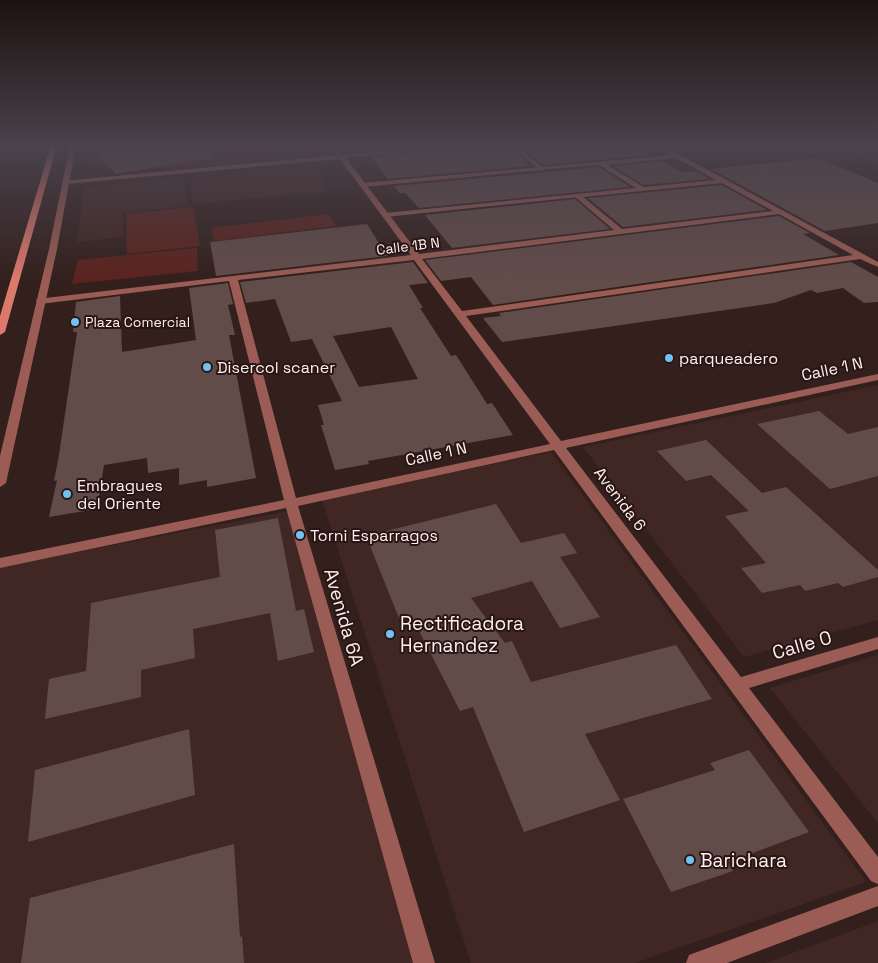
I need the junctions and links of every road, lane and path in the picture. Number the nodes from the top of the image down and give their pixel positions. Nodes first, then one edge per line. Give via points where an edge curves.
1 (41, 190) edge
2 (64, 190) edge
3 (367, 190) edge
4 (633, 190) edge
5 (740, 190) edge
6 (578, 196) junction
7 (779, 212) junction
8 (385, 215) junction
9 (621, 232) junction
10 (861, 256) junction
11 (417, 258) junction
12 (878, 266) edge
13 (233, 280) junction
14 (40, 301) junction
15 (459, 314) junction
16 (0, 332) edge
17 (878, 377) edge
18 (558, 446) junction
19 (0, 483) edge
20 (291, 503) junction
21 (0, 563) edge
22 (878, 643) edge
23 (737, 685) junction
24 (878, 874) edge
25 (878, 896) edge
26 (424, 963) edge
27 (697, 963) edge

1 - 16 main road
2 - 14 street
3 - 8 street, Avenida 6
4 - 6 street
5 - 7 street
6 - 8 street
6 - 9 street
7 - 9 street, Calle 1B N
7 - 10 street
8 - 11 street, Avenida 6
9 - 11 street, Calle 1B N
10 - 12 street
10 - 15 street
11 - 13 street, Calle 1B N
11 - 15 street, Avenida 6
13 - 14 street, Calle 1B N
13 - 20 street, Avenida 6A
14 - 19 street
15 - 18 street, Avenida 6
17 - 18 street, Calle 1 N
18 - 20 street, Calle 1 N
18 - 23 street, Avenida 6
20 - 21 street, Calle 1 N
20 - 26 street, Avenida 6A
22 - 23 street, Calle 0
23 - 24 street, Avenida 6
25 - 27 street

